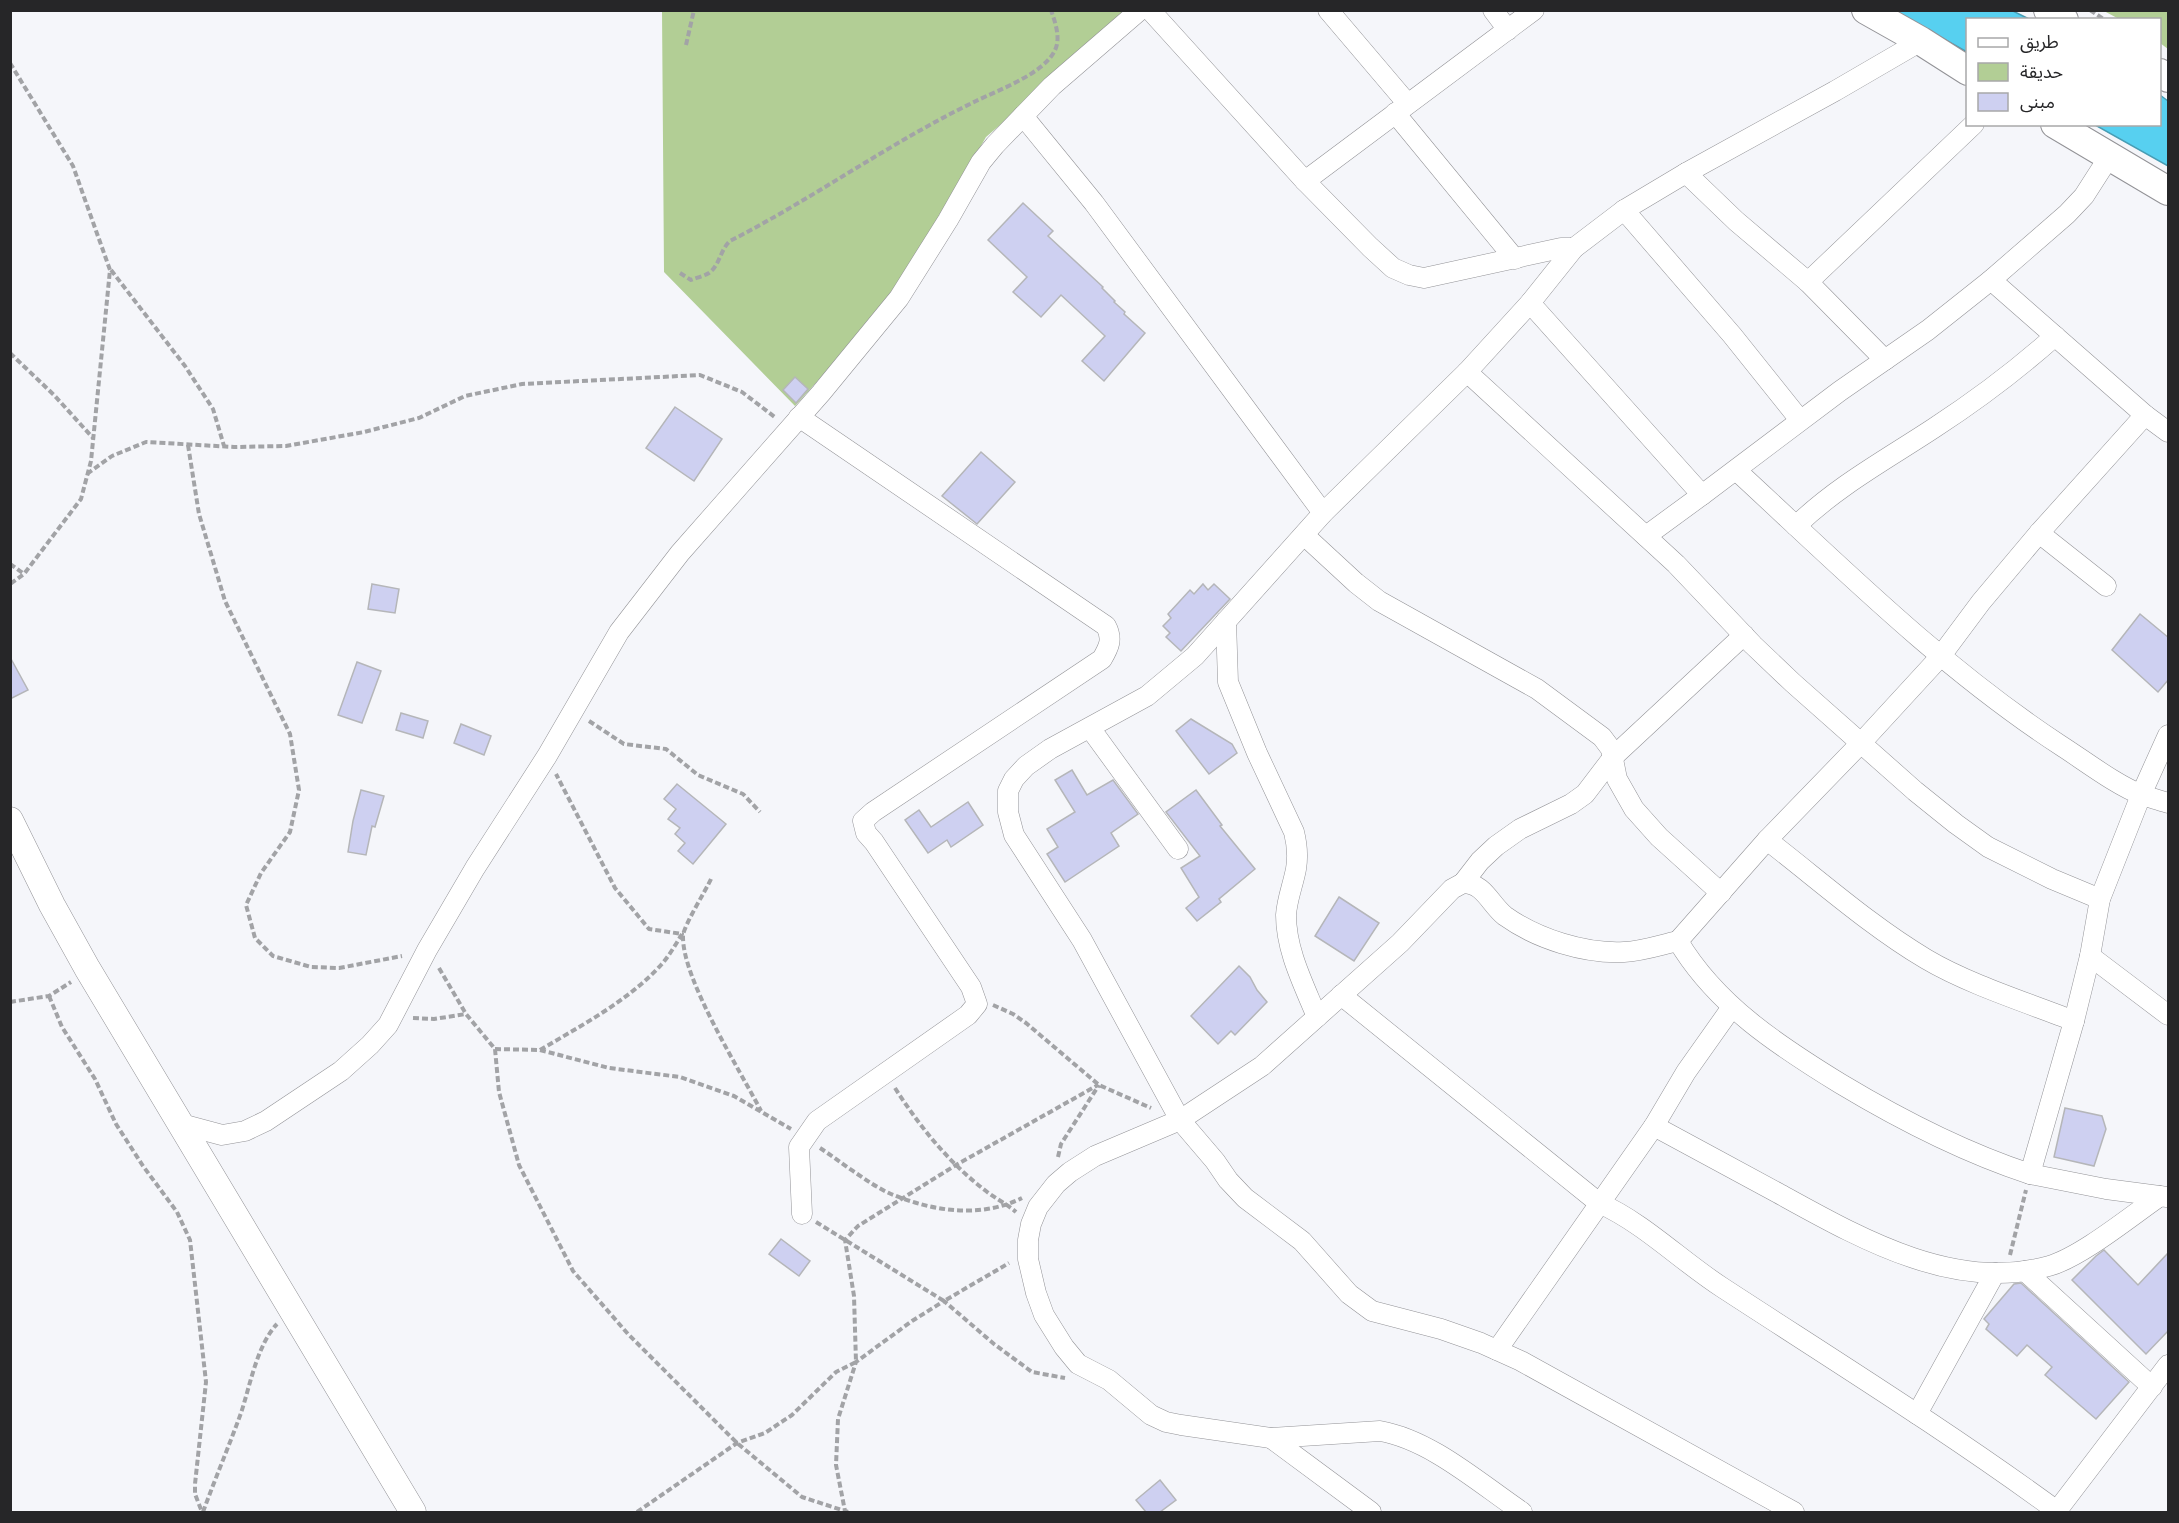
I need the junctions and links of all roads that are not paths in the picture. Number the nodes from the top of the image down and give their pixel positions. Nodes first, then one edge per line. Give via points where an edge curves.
1 (1140, 10) edge
2 (1150, 10) edge
3 (1328, 10) edge
4 (1493, 10) edge
5 (1534, 10) edge
6 (1866, 10) edge
7 (2048, 10) edge
8 (2061, 18) edge
9 (1509, 30) junction
10 (1921, 41) junction
11 (1966, 70) edge
12 (1401, 108) junction
13 (1023, 116) junction
14 (1972, 126) edge
15 (2058, 126) edge
16 (2109, 157) junction
17 (1686, 172) junction
18 (1305, 181) junction
19 (2169, 191) edge
20 (1624, 210) junction
21 (1574, 248) junction
22 (1515, 259) junction
23 (1991, 280) junction
24 (1808, 282) junction
25 (1530, 303) junction
26 (2055, 336) junction
27 (1885, 360) junction
28 (1467, 372) junction
29 (2145, 415) junction
30 (1800, 420) junction
31 (795, 423) junction
32 (2169, 432) edge
33 (1737, 471) junction
34 (1702, 495) junction
35 (1323, 513) junction
36 (1796, 526) junction
37 (2038, 533) junction
38 (1304, 535) junction
39 (1646, 536) junction
40 (2106, 586) dead end
41 (1226, 621) junction
42 (1744, 635) junction
43 (1940, 657) junction
44 (1090, 728) junction
45 (2169, 735) edge
46 (1860, 744) junction
47 (1614, 756) junction
48 (2141, 795) junction
49 (2169, 803) edge
50 (10, 820) edge
51 (1767, 840) junction
52 (1178, 849) dead end
53 (1463, 883) junction
54 (1720, 893) junction
55 (2100, 899) junction
56 (1678, 941) junction
57 (2090, 956) junction
58 (1341, 995) junction
59 (1732, 1007) junction
60 (2169, 1015) edge
61 (1317, 1017) junction
62 (2074, 1021) junction
63 (1180, 1120) junction
64 (181, 1124) junction
65 (1654, 1126) junction
66 (2030, 1174) junction
67 (2164, 1196) edge
68 (1599, 1203) junction
69 (802, 1214) road end
70 (2008, 1272) junction
71 (1497, 1350) junction
72 (2169, 1365) edge
73 (2152, 1387) junction
74 (1917, 1414) junction
75 (1271, 1438) junction
76 (2057, 1511) edge
77 (413, 1512) edge
78 (1371, 1512) edge
79 (1522, 1512) edge
80 (1794, 1512) edge

1 - 13 street
2 - 18 street
3 - 12 street
4 - 9 street
5 - 9 street
6 - 10 main road
7 - 8 main road
9 - 12 street
10 - 11 main road
10 - 17 street
12 - 18 street
12 - 22 street
13 - 31 street via 981,162 899,298
13 - 35 street via 1094,203
14 - 24 street
15 - 16 main road
16 - 19 main road
16 - 23 street via 2084,196 2067,214
17 - 20 street
17 - 24 street
18 - 22 street via 1393,268 1409,275 1440,276
20 - 21 street
20 - 30 street
21 - 22 street
21 - 25 street
23 - 26 street
23 - 27 street
24 - 27 street
25 - 28 street
25 - 34 street
26 - 29 street
26 - 36 street via 1979,398 1839,490
27 - 30 street
28 - 35 street
28 - 39 street
29 - 32 street
29 - 37 street
30 - 33 street
31 - 64 street via 680,553 618,632 427,950 392,1017 370,1045 341,1071 245,1131 222,1135
31 - 69 street via 1106,626 1110,634 1110,645 1102,659 863,821 866,833 971,987 977,1004 968,1015 817,1121 800,1147
33 - 34 street
33 - 36 street
34 - 39 street
35 - 38 street
36 - 43 street
37 - 40 street
37 - 43 street
38 - 41 street
38 - 47 street via 1379,601 1537,689 1602,737
39 - 42 street
41 - 44 street via 1172,677
41 - 61 street via 1228,682 1294,832 1296,869 1288,897 1287,929 1296,967
42 - 46 street
42 - 47 street
43 - 46 street
43 - 48 street via 2034,728
44 - 52 street
44 - 63 street via 1050,749 1014,779 1008,791 1008,812 1014,835 1082,940
45 - 48 street
46 - 51 street
46 - 55 street via 1988,847
47 - 53 street via 1585,794 1496,846
47 - 54 street via 1617,779 1634,809
48 - 49 street
48 - 55 street
50 - 64 street via 87,968
51 - 54 street
51 - 62 street via 1927,960
53 - 56 street via 1477,885 1503,915 1518,924 1576,946 1624,952
53 - 58 street via 1452,889 1400,943
54 - 56 street
55 - 57 street
56 - 59 street via 1709,984
57 - 60 street
57 - 62 street
58 - 61 street
58 - 68 street
59 - 65 street
59 - 66 street via 1809,1064 1873,1103 1934,1136
61 - 63 street via 1262,1066
62 - 66 street
63 - 71 street via 1245,1198 1302,1241 1363,1306
63 - 75 street via 1095,1156 1052,1189 1031,1224 1031,1277 1044,1315 1078,1364 1109,1380 1151,1414 1166,1422
64 - 77 street
65 - 68 street
65 - 70 street via 1861,1238 1929,1262 1981,1273
66 - 67 street
67 - 70 street via 2070,1257 2050,1266
68 - 71 street
68 - 74 street via 1621,1213 1696,1270
70 - 73 street
70 - 74 street
71 - 80 street
72 - 73 street
73 - 76 street
74 - 76 street
75 - 78 street
75 - 79 street via 1380,1431 1395,1434 1427,1447

